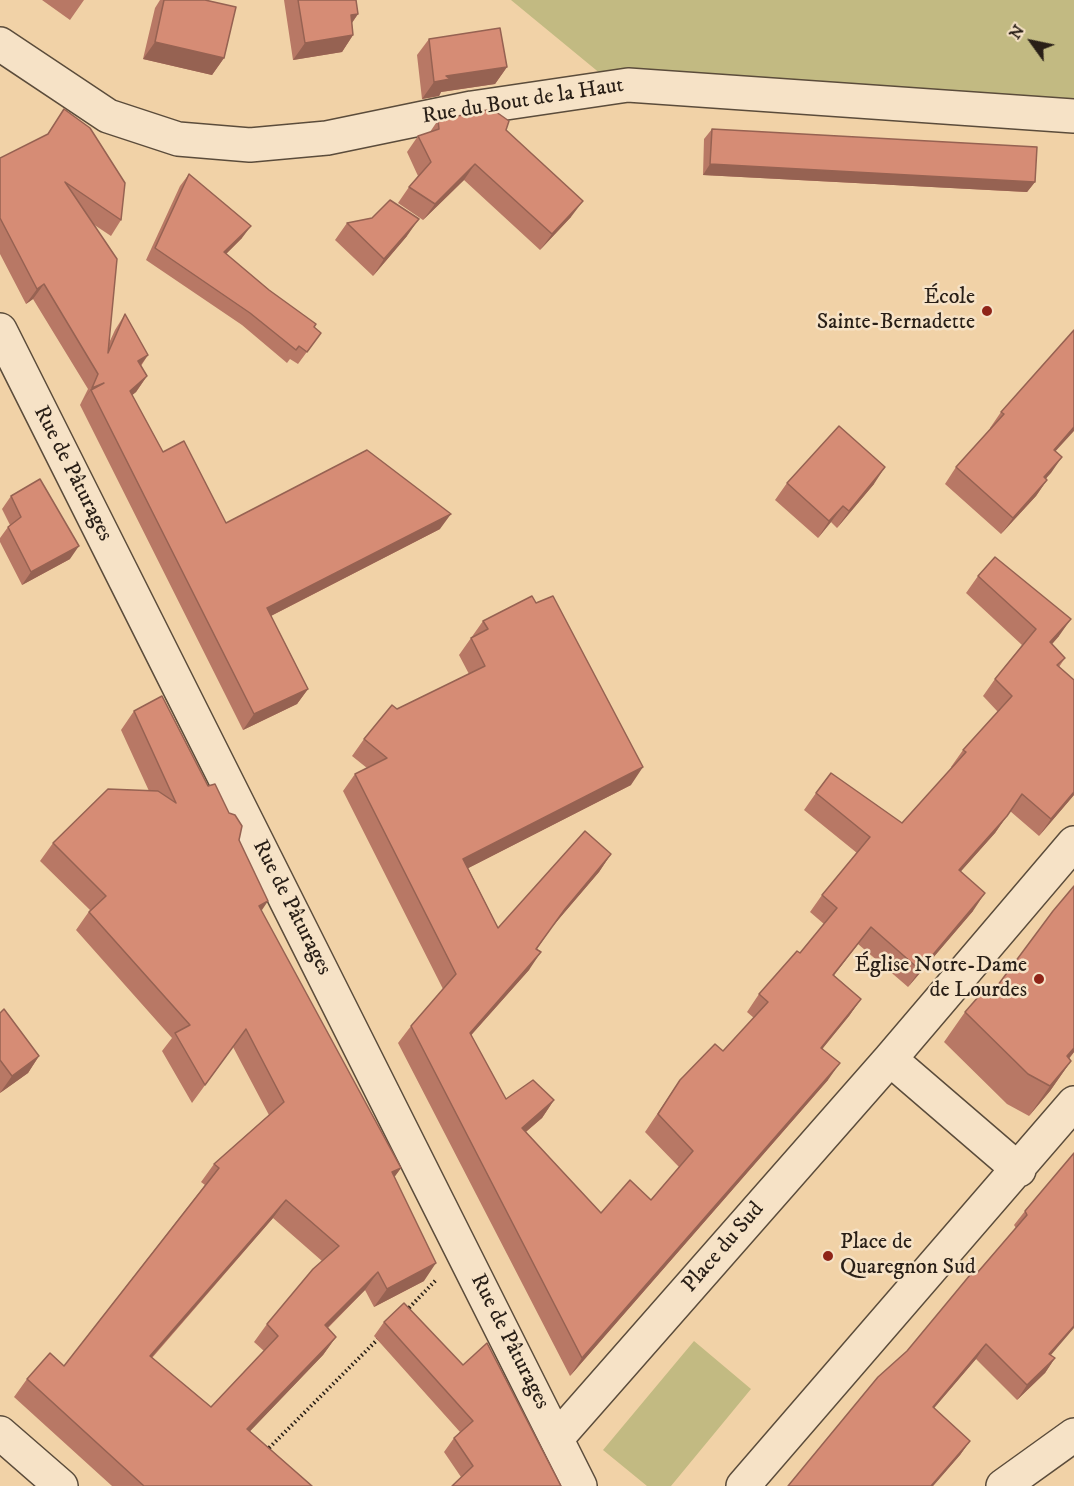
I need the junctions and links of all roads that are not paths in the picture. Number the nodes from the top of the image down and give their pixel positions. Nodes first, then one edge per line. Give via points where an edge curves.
1 (0, 44) edge
2 (1074, 116) edge
3 (0, 330) edge
4 (1074, 843) edge
5 (890, 1059) junction
6 (1074, 1103) edge
7 (1018, 1170) junction
8 (0, 1433) edge
9 (1074, 1435) edge
10 (557, 1438) junction
11 (61, 1486) edge
12 (580, 1486) edge
13 (743, 1486) edge
14 (1004, 1486) edge

1 - 2 street, Rue du Bout de la Haut via 108,116 178,140 250,146 327,138 472,108 628,85
3 - 10 street, Rue de Pâturages
4 - 5 street, Place du Sud
5 - 7 street
5 - 10 street, Place du Sud
6 - 7 street
7 - 13 street
8 - 11 street
9 - 14 street
10 - 12 street, Rue de Pâturages

